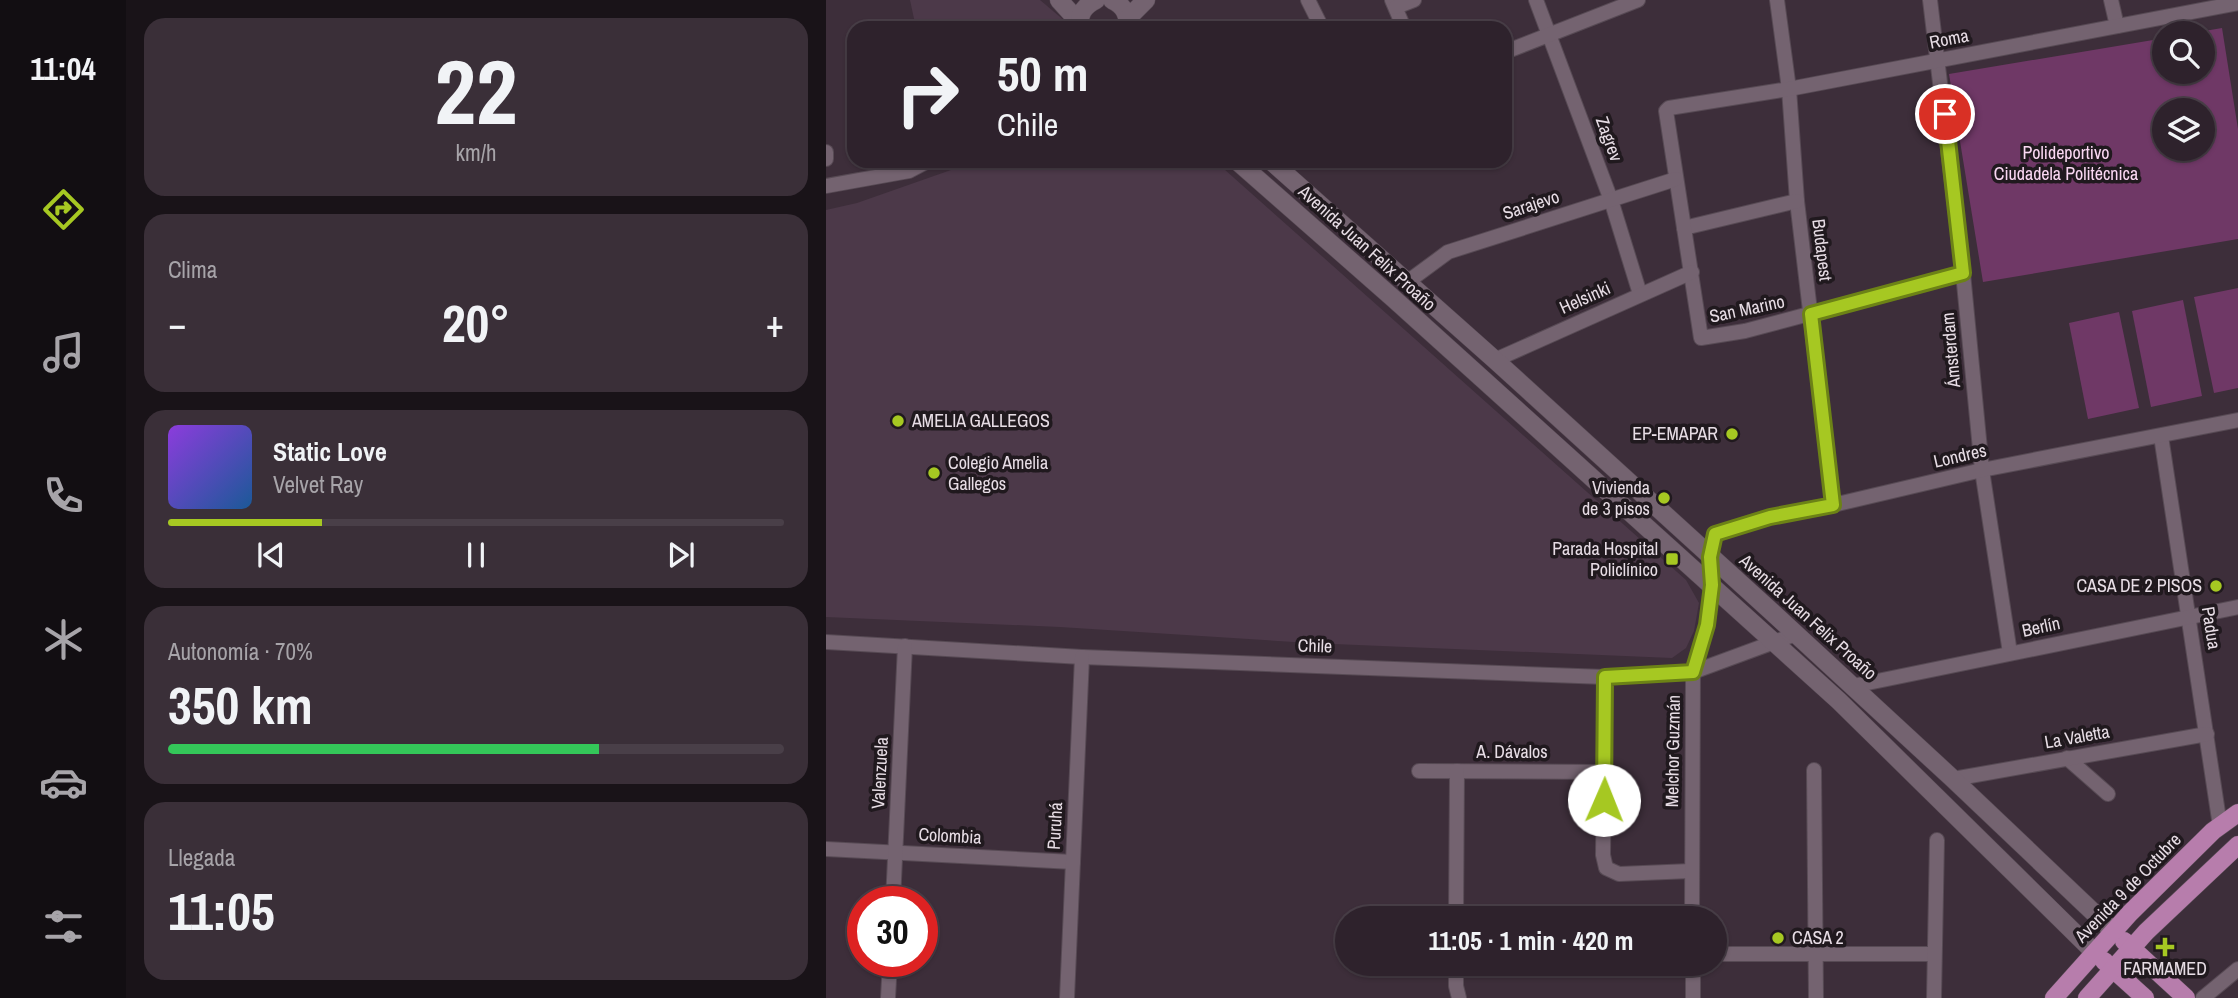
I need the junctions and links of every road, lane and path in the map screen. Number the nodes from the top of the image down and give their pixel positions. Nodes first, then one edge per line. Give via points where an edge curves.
1 (1059, 0) edge
2 (1096, 0) edge
3 (1146, 0) edge
4 (1308, 0) edge
5 (1414, 0) edge
6 (1536, 0) edge
7 (1639, 0) edge
8 (1777, 0) edge
9 (1930, 0) edge
10 (2111, 0) edge
11 (1394, 3) edge
12 (2238, 4) edge
13 (1122, 10) edge
14 (1076, 21) edge
15 (1080, 21) edge
16 (1318, 21) edge
17 (1401, 21) edge
18 (2117, 26) junction
19 (1549, 35) junction
20 (1512, 49) edge
21 (1939, 61) junction
22 (1789, 89) junction
23 (826, 152) edge
24 (826, 159) edge
25 (915, 168) edge
26 (1245, 168) edge
27 (1279, 168) edge
28 (1676, 179) junction
29 (826, 186) edge
30 (1611, 200) junction
31 (1797, 201) junction
32 (1684, 229) junction
33 (1692, 272) junction
34 (1963, 273) junction
35 (1406, 283) junction
36 (1640, 294) junction
37 (1811, 314) junction
38 (1494, 360) junction
39 (2238, 420) edge
40 (2161, 436) junction
41 (1982, 470) junction
42 (1833, 505) junction
43 (1710, 557) junction
44 (1712, 585) junction
45 (2238, 607) edge
46 (2189, 616) junction
47 (1796, 634) junction
48 (826, 642) edge
49 (1774, 642) junction
50 (905, 646) junction
51 (2010, 653) junction
52 (1082, 657) junction
53 (1693, 672) junction
54 (1605, 677) junction
55 (1853, 687) junction
56 (2207, 734) junction
57 (2067, 758) junction
58 (1814, 770) dead end
59 (1419, 771) dead end
60 (1457, 771) junction
61 (1605, 772) junction
62 (1953, 779) junction
63 (2108, 793) dead end
64 (2238, 813) edge
65 (2220, 826) junction
66 (1937, 840) dead end
67 (2238, 845) edge
68 (826, 849) edge
69 (895, 853) junction
70 (1073, 862) junction
71 (1691, 871) junction
72 (894, 886) edge
73 (1456, 906) edge
74 (1692, 906) edge
75 (2113, 931) junction
76 (2131, 948) junction
77 (2094, 952) junction
78 (1727, 954) edge
79 (1816, 954) junction
80 (1934, 954) junction
81 (2112, 968) junction
82 (2238, 969) edge
83 (1456, 976) edge
84 (1693, 976) edge
85 (889, 977) edge
86 (888, 998) edge
87 (1067, 998) edge
88 (1459, 998) edge
89 (1693, 998) edge
90 (1816, 998) edge
91 (1934, 998) edge
92 (2054, 998) edge
93 (2087, 998) edge
94 (2145, 998) edge
95 (2186, 998) edge
96 (2203, 998) edge

1 - 14 street
2 - 15 street via 1087,5
3 - 13 street
4 - 16 street
5 - 11 street
6 - 19 street, Zagrev
7 - 19 street
8 - 22 street, Budapest
9 - 21 street, Ámsterdam
10 - 18 street
11 - 17 street
12 - 18 street, Roma
18 - 21 street, Roma
19 - 20 street
19 - 30 street, Zagrev
21 - 22 street, Roma
21 - 34 street, Ámsterdam
22 - 28 street, Roma via 1667,109
22 - 31 street, Budapest
23 - 24 street
25 - 29 street
26 - 44 street, Avenida Juan Felix Proaño
27 - 35 street, Avenida Juan Felix Proaño
28 - 30 street, Sarajevo
28 - 32 street
30 - 35 street, Sarajevo via 1448,252
30 - 36 street, Zagrev
31 - 32 street
31 - 37 street, Budapest
32 - 33 street
33 - 36 street, Helsinki
33 - 37 street, San Marino via 1701,338
34 - 37 street, San Marino
34 - 41 street, Ámsterdam
35 - 38 street, Avenida Juan Felix Proaño
36 - 38 street, Helsinki
37 - 42 street, Budapest
38 - 43 street, Avenida Juan Felix Proaño
39 - 40 street, Londres
40 - 41 street, Londres
40 - 46 street, Padua
41 - 42 street, Londres
41 - 51 street, Ámsterdam
42 - 43 street, Londres via 1715,534
43 - 44 street, Melchor Guzmán
43 - 47 street, Avenida Juan Felix Proaño
44 - 49 street, Avenida Juan Felix Proaño
44 - 53 street, Melchor Guzmán via 1707,625
45 - 46 street, Berlín
46 - 51 street, Berlín
46 - 56 street, Padua
47 - 49 street, Chile
47 - 55 street, Avenida Juan Felix Proaño
48 - 50 street, Chile
49 - 53 street, Chile
49 - 77 street, Avenida Juan Felix Proaño
50 - 52 street, Chile
50 - 69 street, Valenzuela
51 - 55 street, Berlín
52 - 54 street, Chile
52 - 70 street, Puruhá
53 - 54 street, Chile
53 - 71 street, Melchor Guzmán
54 - 61 street
55 - 62 street, Avenida Juan Felix Proaño
56 - 57 street, La Valetta
56 - 65 street, Padua
57 - 62 street, La Valetta
57 - 63 street
58 - 79 street
59 - 60 street, A. Dávalos
60 - 61 street, A. Dávalos
60 - 73 street
61 - 71 street via 1606,868 1619,874
62 - 75 street, Avenida Juan Felix Proaño
64 - 65 main road, Avenida 9 de Octubre
65 - 75 main road, Avenida 9 de Octubre
66 - 80 street
67 - 76 main road
68 - 69 street, Colombia
69 - 70 street, Colombia
69 - 72 street, Valenzuela
70 - 87 street, Puruhá
71 - 74 street, Melchor Guzmán
75 - 76 main road, Avenida Juan Felix Proaño
75 - 77 main road, Avenida 9 de Octubre
76 - 81 main road
76 - 95 main road, Avenida Juan Felix Proaño
77 - 81 main road, Avenida Juan Felix Proaño
77 - 92 main road, Avenida 9 de Octubre
78 - 79 street
79 - 80 street
79 - 90 street
80 - 91 street
81 - 93 main road
81 - 94 main road, Avenida Juan Felix Proaño
82 - 96 street
83 - 88 street
84 - 89 street
85 - 86 street

